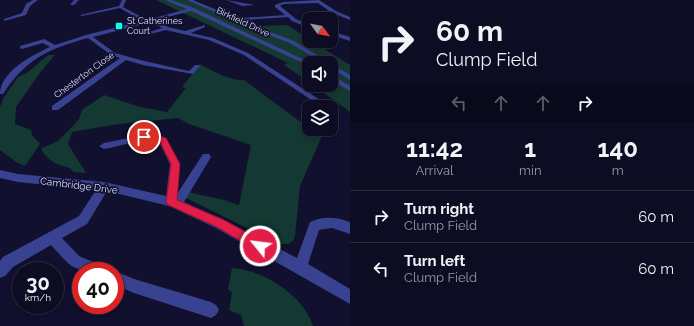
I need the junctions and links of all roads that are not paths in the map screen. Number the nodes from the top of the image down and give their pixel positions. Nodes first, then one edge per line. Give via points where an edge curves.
1 (36, 0) edge
2 (76, 0) edge
3 (124, 0) edge
4 (167, 0) edge
5 (190, 0) edge
6 (228, 0) edge
7 (317, 1) edge
8 (72, 4) dead end
9 (253, 5) dead end
10 (121, 7) junction
11 (192, 9) junction
12 (82, 15) dead end
13 (289, 16) junction
14 (242, 19) junction
15 (350, 19) edge
16 (6, 20) dead end
17 (149, 20) junction
18 (302, 22) edge
19 (203, 26) dead end
20 (166, 28) junction
21 (152, 33) dead end
22 (185, 35) junction
23 (338, 35) edge
24 (88, 36) junction
25 (350, 39) edge
26 (53, 46) junction
27 (22, 47) dead end
28 (316, 56) edge
29 (124, 58) junction
30 (302, 61) edge
31 (197, 66) dead end
32 (338, 70) edge
33 (350, 78) edge
34 (3, 81) edge
35 (338, 81) edge
36 (350, 89) edge
37 (0, 92) edge
38 (317, 100) edge
39 (55, 108) dead end
40 (104, 146) dead end
41 (206, 157) dead end
42 (0, 174) edge
43 (104, 186) junction
44 (174, 203) junction
45 (350, 228) edge
46 (52, 237) junction
47 (76, 262) edge
48 (300, 268) junction
49 (0, 271) edge
50 (124, 282) edge
51 (350, 298) edge
52 (211, 310) dead end

1 - 16 street via 28,5 24,14
2 - 8 street
3 - 10 street
4 - 11 street, Birkfield Drive
5 - 14 street, Birkfield Drive
6 - 9 street via 242,5
7 - 13 street via 277,5 277,8
7 - 15 street
10 - 12 street via 93,15
10 - 17 street
11 - 17 street
11 - 30 street, Birkfield Drive
13 - 14 street
13 - 18 street
14 - 28 street, Birkfield Drive via 245,24 292,42
17 - 20 street
17 - 24 street
19 - 22 street
20 - 21 street
20 - 22 street
22 - 38 street via 211,39 246,54
23 - 25 street
24 - 26 street
24 - 29 street, Chesterton Close via 113,54
26 - 27 street via 44,41
26 - 34 street via 18,67
29 - 31 street, Chesterton Close via 191,73
29 - 39 street, Chesterton Close
32 - 33 street
34 - 37 street
35 - 36 street
40 - 44 street via 144,137 163,140 175,164
41 - 44 street
42 - 43 street, Cambridge Drive
43 - 44 street, Cambridge Drive
43 - 46 street via 83,220
44 - 48 street, Cambridge Drive via 220,224
45 - 48 street via 326,222 314,226
46 - 47 street
46 - 49 street via 8,262
48 - 51 street, Cambridge Drive
50 - 52 street

